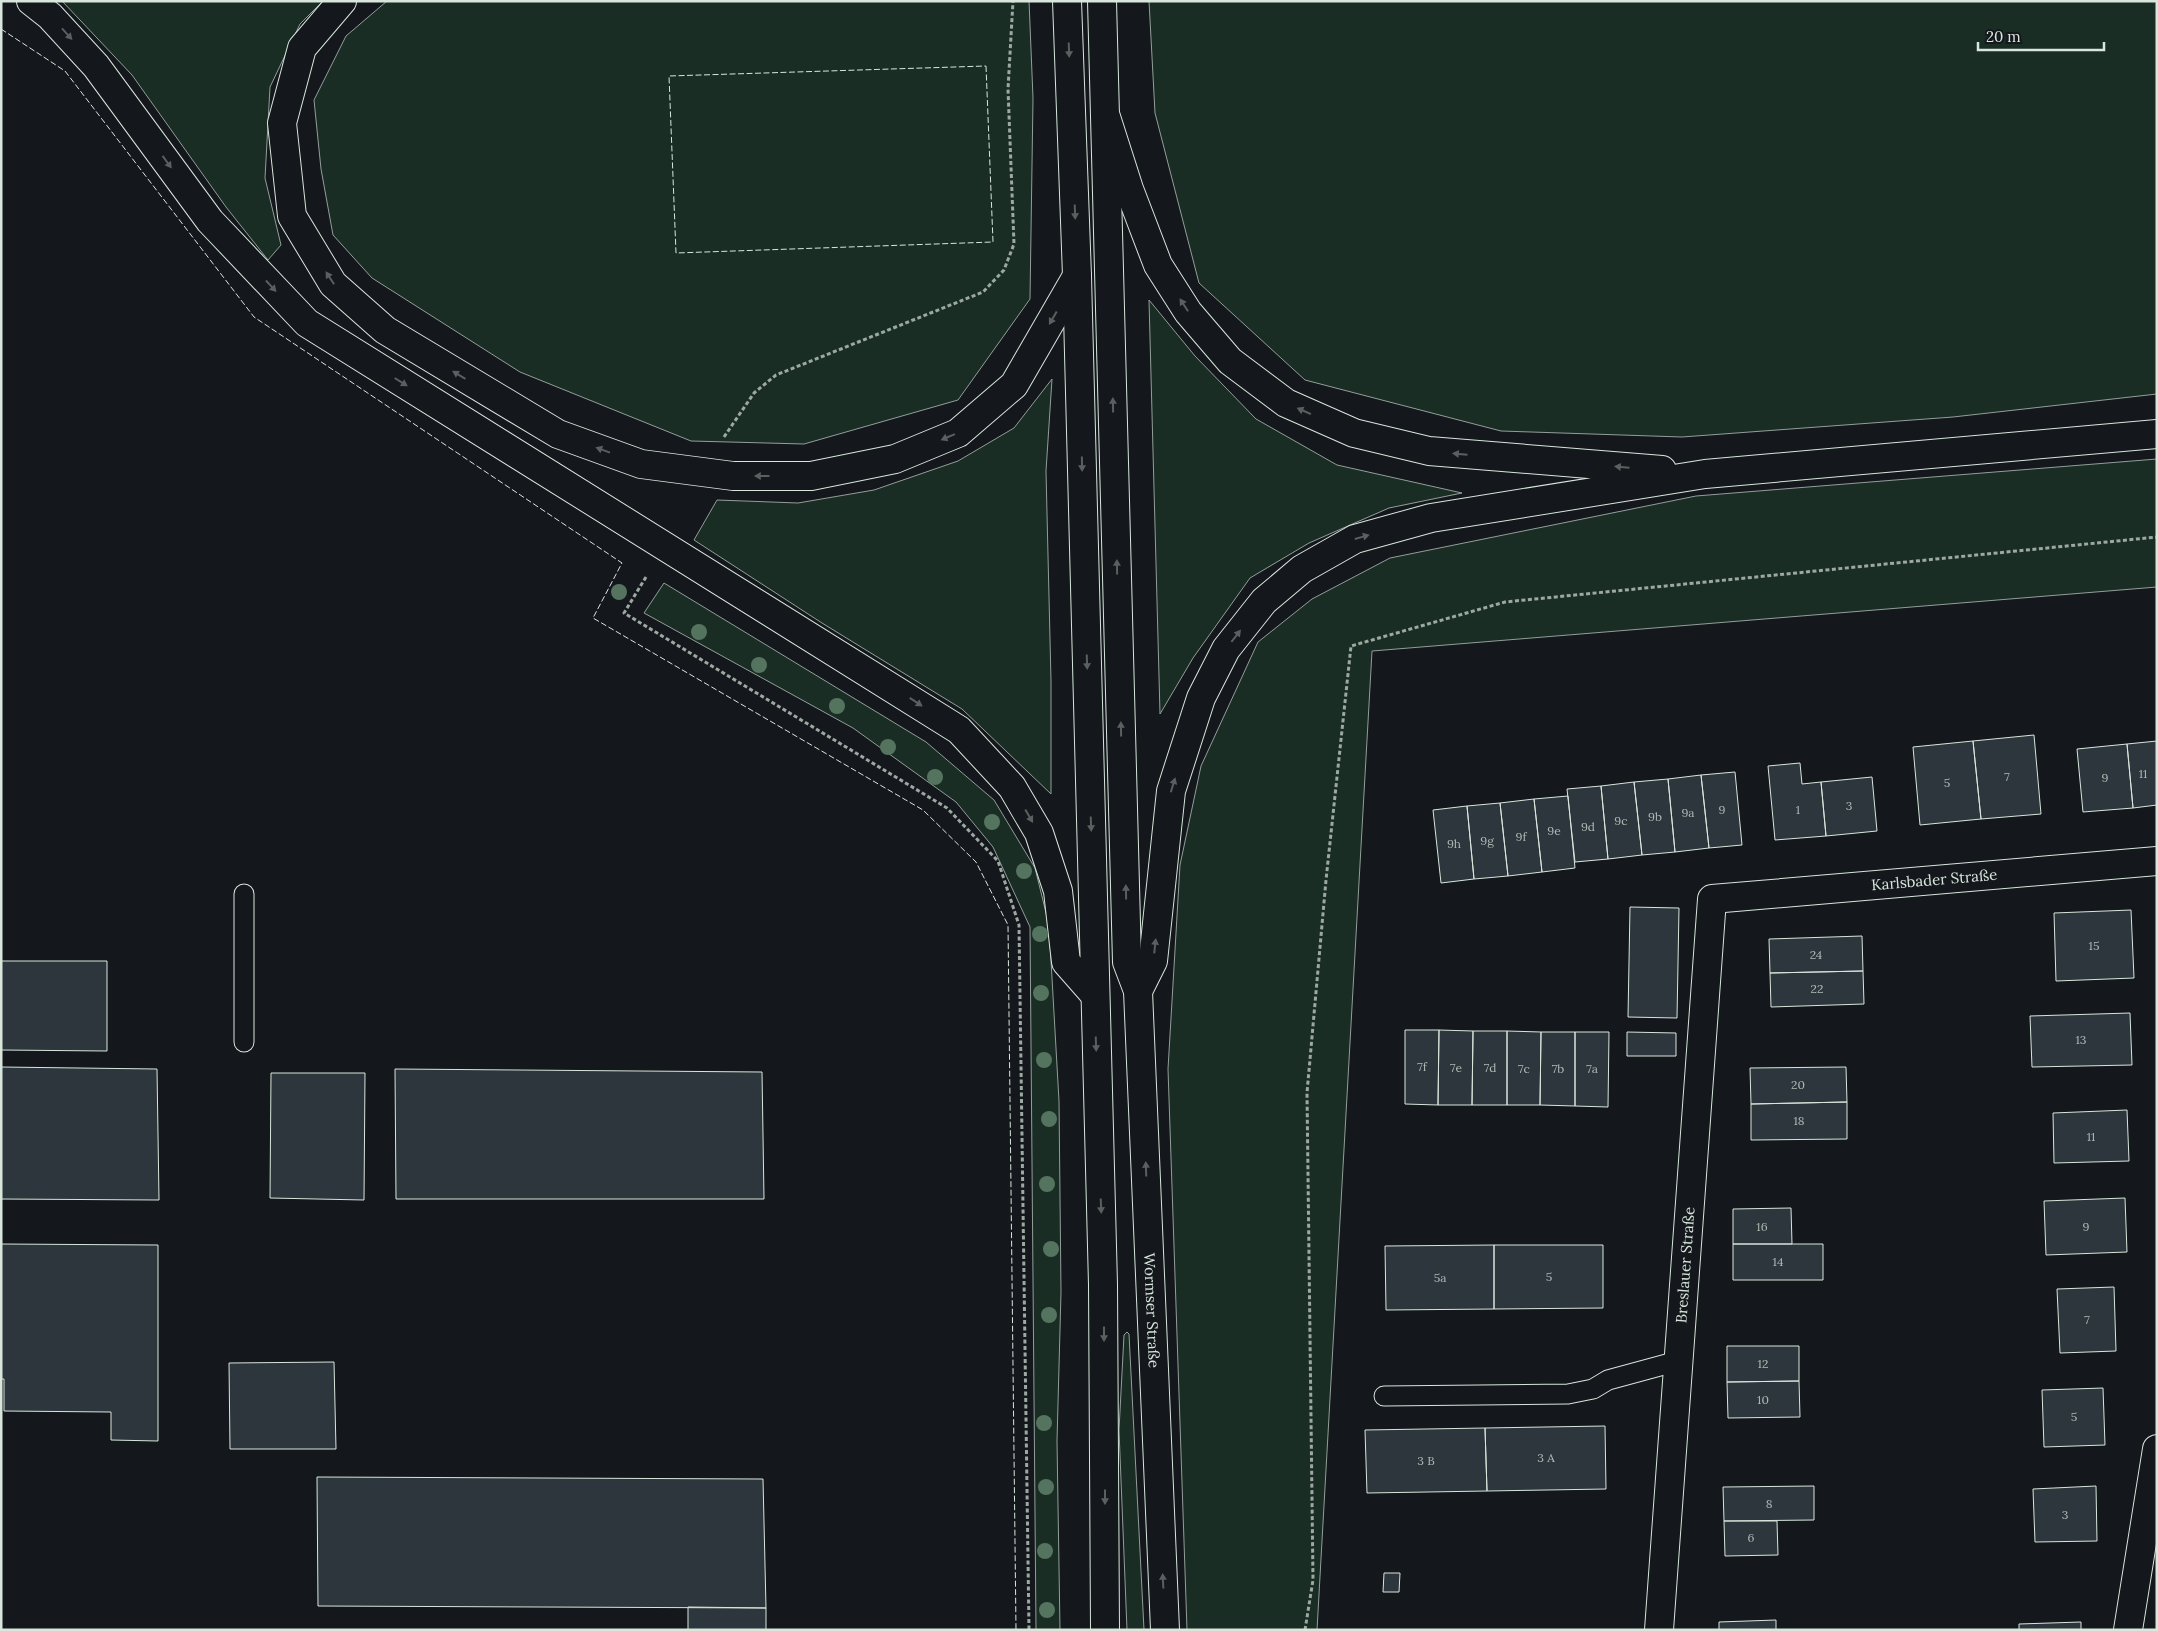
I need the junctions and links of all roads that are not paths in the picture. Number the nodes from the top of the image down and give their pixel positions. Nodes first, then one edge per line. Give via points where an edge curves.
1 (31, 1) edge
2 (342, 1) edge
3 (1067, 1) edge
4 (1102, 1) edge
5 (1106, 117) junction
6 (1077, 276) junction
7 (2157, 434) edge
8 (1705, 474) junction
9 (2157, 861) edge
10 (244, 894) dead end
11 (1712, 899) joint
12 (1138, 991) junction
13 (1095, 995) junction
14 (244, 1042) dead end
15 (1678, 1361) junction
16 (1384, 1396) dead end
17 (2157, 1449) edge
18 (1105, 1630) edge
19 (1165, 1630) edge
20 (1658, 1630) edge
21 (2128, 1630) edge

1 -> 13 main road via 50,16 96,66 210,221 306,323 959,730 1012,786 1039,834 1058,891 1066,962
6 -> 2 main road via 1014,385 958,433 895,459 811,476 733,476 641,464 558,434 385,330 333,284 292,216 282,123 302,48
3 -> 6 main road
4 - 5 main road
8 -> 5 main road via 1429,451 1354,433 1286,403 1230,361 1188,312 1158,265
12 -> 5 main road via 1127,962
6 -> 13 main road
7 - 8 main road
12 -> 8 main road via 1153,961 1171,791 1201,698 1226,648 1264,601 1302,569 1355,539 1431,518
9 - 11 main road, Karlsbader Straße
10 - 14 lane
11 - 15 main road, Breslauer Straße
19 -> 12 main road, Wormser Straße
13 -> 18 main road via 1103,1285
15 - 16 lane via 1568,1394
15 - 20 main road, Breslauer Straße
17 - 21 main road

